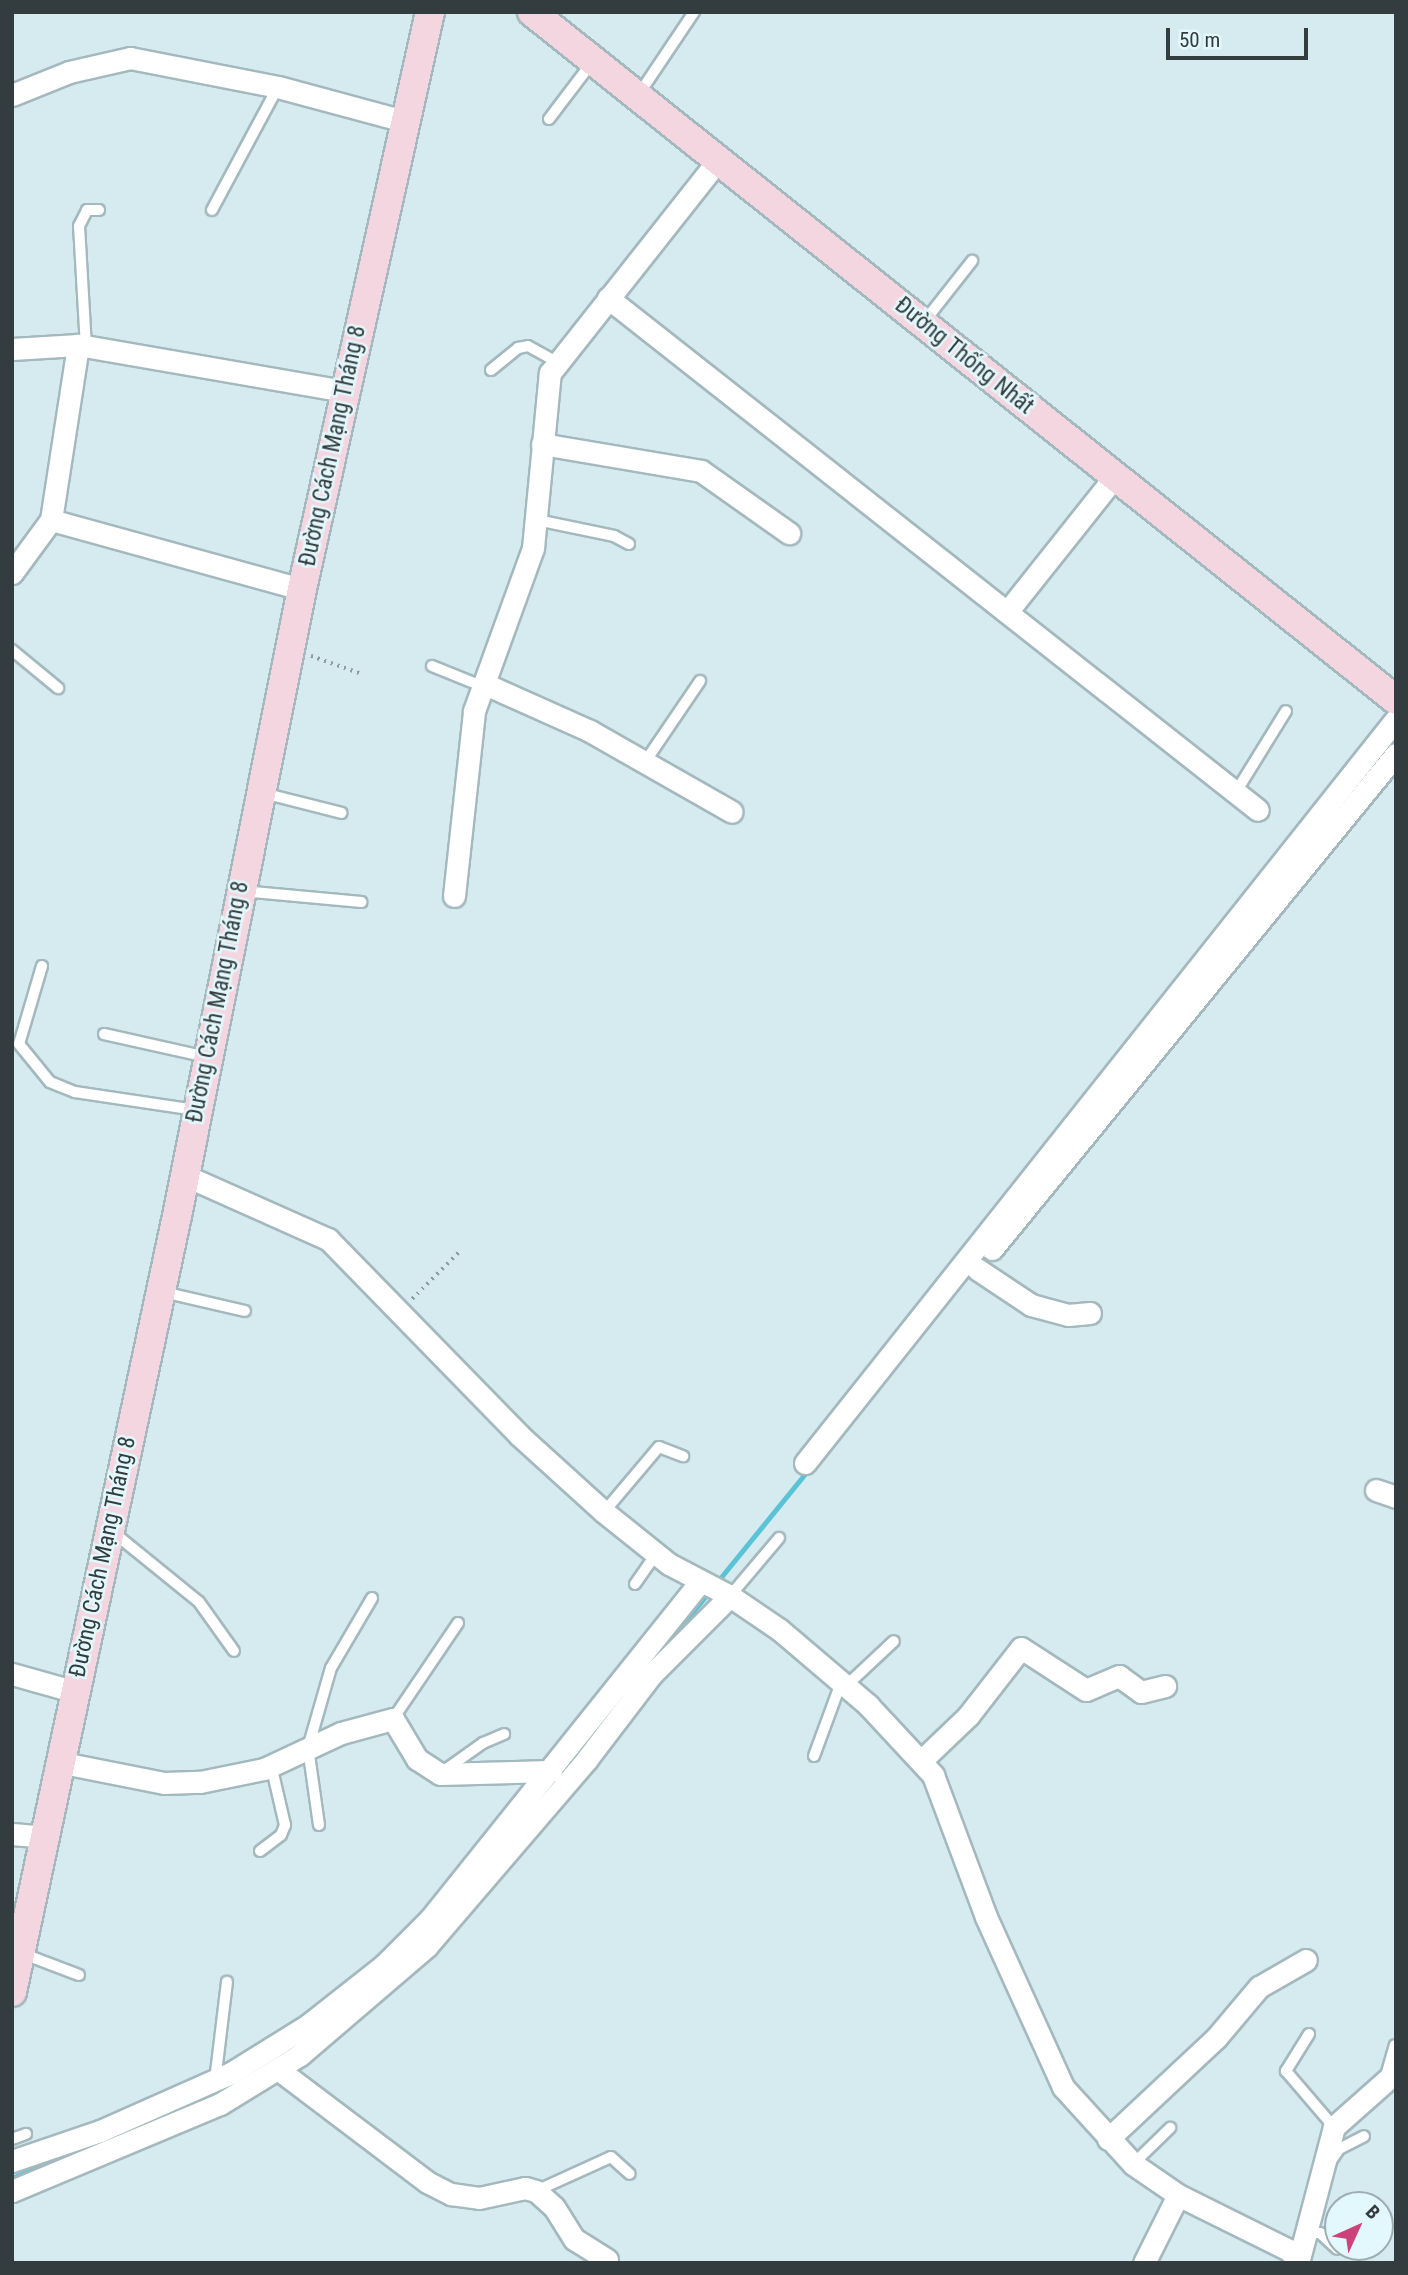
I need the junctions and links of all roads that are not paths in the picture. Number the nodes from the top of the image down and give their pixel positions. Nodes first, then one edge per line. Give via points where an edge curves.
1 (430, 12) edge
2 (532, 12) edge
3 (694, 12) edge
4 (593, 61) junction
5 (278, 87) junction
6 (12, 95) edge
7 (638, 96) junction
8 (549, 119) dead end
9 (404, 121) junction
10 (719, 159) junction
11 (99, 210) dead end
12 (212, 210) dead end
13 (972, 261) dead end
14 (608, 298) junction
15 (923, 323) junction
16 (82, 346) junction
17 (12, 349) edge
18 (557, 362) junction
19 (491, 370) dead end
20 (344, 391) junction
21 (542, 443) junction
22 (1115, 476) junction
23 (51, 520) junction
24 (537, 520) junction
25 (789, 533) dead end
26 (629, 544) dead end
27 (12, 573) edge
28 (302, 589) junction
29 (1007, 612) junction
30 (12, 650) edge
31 (432, 666) dead end
32 (699, 681) dead end
33 (484, 685) junction
34 (58, 688) dead end
35 (1396, 700) edge
36 (1286, 711) dead end
37 (1396, 719) edge
38 (1396, 754) edge
39 (646, 762) junction
40 (260, 792) junction
41 (1237, 792) junction
42 (1258, 810) dead end
43 (732, 812) dead end
44 (342, 813) dead end
45 (239, 891) junction
46 (454, 896) dead end
47 (361, 902) dead end
48 (42, 965) dead end
49 (104, 1034) dead end
50 (207, 1057) junction
51 (197, 1110) junction
52 (184, 1175) junction
53 (977, 1269) junction
54 (160, 1292) junction
55 (245, 1311) dead end
56 (1090, 1313) dead end
57 (683, 1456) dead end
58 (604, 1512) junction
59 (109, 1529) junction
60 (779, 1538) dead end
61 (657, 1553) junction
62 (635, 1584) dead end
63 (714, 1589) junction
64 (372, 1598) dead end
65 (458, 1623) dead end
66 (894, 1641) dead end
67 (234, 1651) dead end
68 (12, 1674) edge
69 (844, 1683) junction
70 (1165, 1686) dead end
71 (73, 1691) junction
72 (393, 1719) junction
73 (504, 1734) dead end
74 (308, 1748) junction
75 (814, 1756) dead end
76 (922, 1760) junction
77 (63, 1763) junction
78 (271, 1765) junction
79 (551, 1771) junction
80 (440, 1774) junction
81 (319, 1825) dead end
82 (12, 1834) edge
83 (44, 1837) junction
84 (260, 1852) dead end
85 (21, 1953) junction
86 (1306, 1960) dead end
87 (79, 1975) dead end
88 (227, 1982) dead end
89 (12, 1992) edge
90 (1310, 2034) dead end
91 (1395, 2045) edge
92 (279, 2070) junction
93 (1389, 2077) edge
94 (215, 2081) junction
95 (1334, 2127) junction
96 (1170, 2128) dead end
97 (26, 2134) dead end
98 (1364, 2136) dead end
99 (12, 2138) edge
100 (1108, 2139) junction
101 (12, 2161) edge
102 (1133, 2164) junction
103 (630, 2174) dead end
104 (1321, 2177) junction
105 (536, 2191) junction
106 (12, 2192) edge
107 (1178, 2195) junction
108 (1306, 2233) junction
109 (1324, 2237) edge
110 (607, 2260) dead end
111 (1298, 2262) edge
112 (1144, 2263) edge

1 - 9 street, Đường Cách Mạng Tháng 8
2 - 4 street, Đường Thống Nhất
3 - 7 lane
4 - 7 street, Đường Thống Nhất
4 - 8 lane
5 - 6 street via 130,58 69,72
5 - 9 street
5 - 12 lane
7 - 10 street, Đường Thống Nhất
9 - 20 street, Đường Cách Mạng Tháng 8
10 - 14 street
10 - 15 street, Đường Thống Nhất
11 - 16 lane via 87,210 79,226
13 - 15 lane
14 - 18 street
14 - 29 street
15 - 22 street, Đường Thống Nhất
16 - 17 street
16 - 20 street
16 - 23 street
18 - 19 lane via 528,346 518,348
18 - 21 street via 545,391
20 - 28 street, Đường Cách Mạng Tháng 8
21 - 24 street
21 - 25 street via 701,471
22 - 29 street
22 - 35 street, Đường Thống Nhất
23 - 27 street
23 - 28 street
24 - 26 lane via 614,536
24 - 33 street via 527,569
28 - 40 street, Đường Cách Mạng Tháng 8
29 - 41 street
30 - 34 lane
31 - 33 lane
32 - 39 lane
33 - 39 street via 590,731
33 - 46 street via 471,728
36 - 41 lane
37 - 53 street via 810,1468
38 - 53 street
39 - 43 street
40 - 44 lane
40 - 45 street, Đường Cách Mạng Tháng 8
41 - 42 street
45 - 47 lane
45 - 50 street, Đường Cách Mạng Tháng 8
48 - 51 lane via 19,1044 50,1082 75,1092
49 - 50 lane
50 - 51 street, Đường Cách Mạng Tháng 8
51 - 52 street, Đường Cách Mạng Tháng 8
52 - 54 street, Đường Cách Mạng Tháng 8
52 - 58 street via 328,1239 519,1435
53 - 56 street via 1031,1306 1068,1315
54 - 55 lane
54 - 59 street, Đường Cách Mạng Tháng 8
57 - 58 lane via 659,1447
58 - 61 street
59 - 67 lane via 200,1602
59 - 71 street, Đường Cách Mạng Tháng 8
60 - 63 lane
61 - 62 lane
61 - 63 street
63 - 69 street
63 - 79 street
63 - 92 street via 587,1759 427,1946
64 - 74 lane via 331,1668
65 - 72 lane
66 - 69 lane
68 - 71 street
69 - 75 lane
69 - 76 street
70 - 76 street via 1141,1692 1119,1676 1086,1690 1021,1648 968,1716
71 - 77 street, Đường Cách Mạng Tháng 8
72 - 74 street
72 - 80 street via 417,1759
73 - 80 lane
74 - 78 street
74 - 81 lane
76 - 100 street via 940,1790 985,1917 1055,2075
77 - 78 street via 164,1783 236,1777
77 - 83 street, Đường Cách Mạng Tháng 8
78 - 84 lane via 285,1825 281,1835
79 - 80 street
79 - 94 street via 430,1919 384,1965 308,2025
82 - 83 street
83 - 85 street, Đường Cách Mạng Tháng 8
85 - 87 lane
85 - 89 street, Đường Cách Mạng Tháng 8
86 - 100 street via 1259,1987 1216,2038
88 - 94 lane
90 - 95 lane via 1286,2071
91 - 93 lane
92 - 105 street via 427,2182 451,2194 479,2197 525,2188
92 - 106 street via 220,2104
93 - 95 street
94 - 101 street via 65,2145
95 - 104 street
96 - 102 lane
97 - 99 lane
98 - 104 lane via 1339,2149
100 - 102 street
102 - 107 street
103 - 105 lane via 611,2157
104 - 108 street
105 - 110 street via 554,2207 574,2239
107 - 111 street via 1289,2250
107 - 112 street
108 - 109 lane
108 - 111 street

